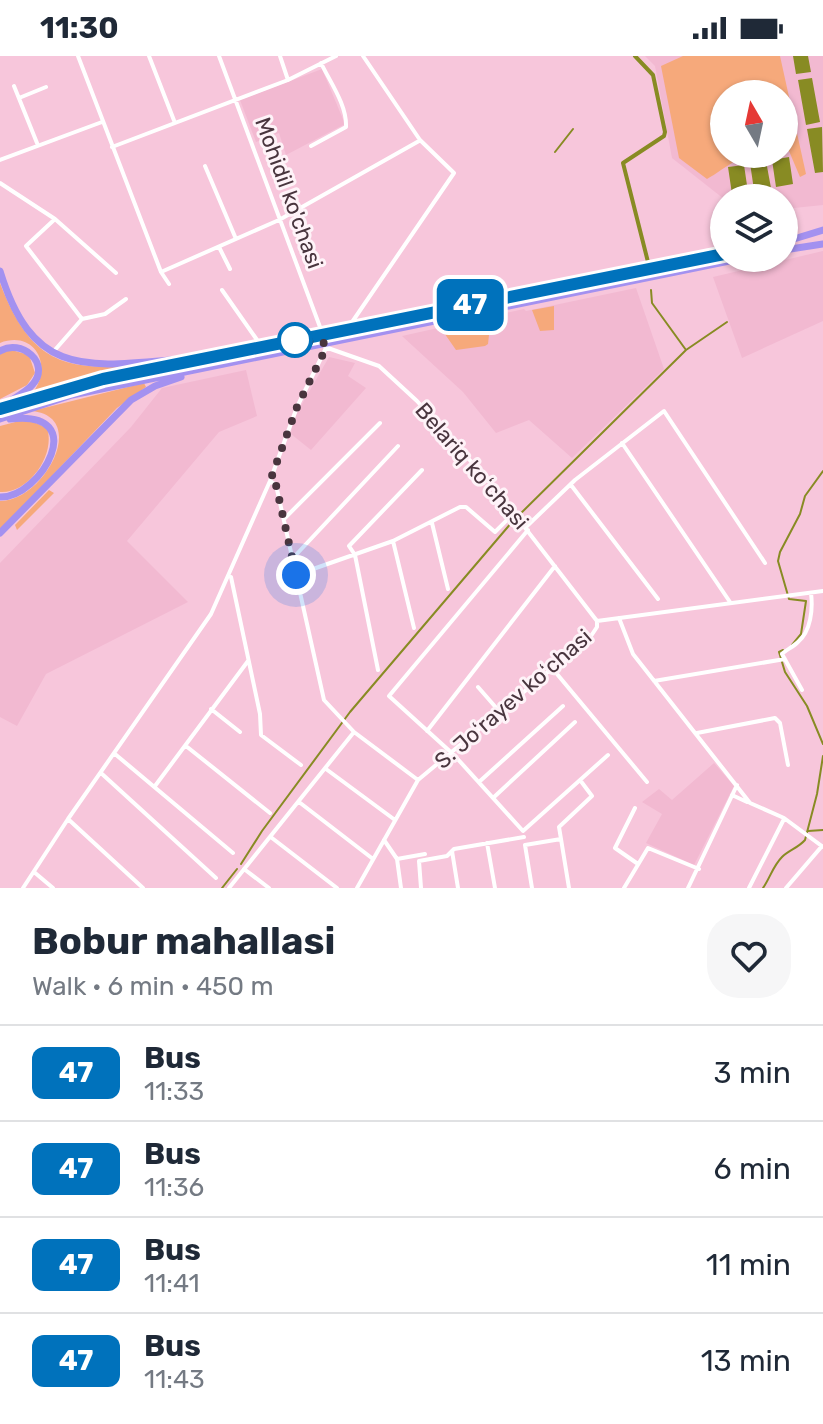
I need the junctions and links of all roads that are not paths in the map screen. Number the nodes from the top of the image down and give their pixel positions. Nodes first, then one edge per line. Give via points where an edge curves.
1 (78, 56) edge
2 (149, 56) edge
3 (219, 56) edge
4 (280, 56) edge
5 (336, 56) edge
6 (363, 56) edge
7 (321, 63) junction
8 (288, 80) junction
9 (14, 86) dead end
10 (46, 87) dead end
11 (19, 98) junction
12 (236, 100) junction
13 (102, 122) junction
14 (175, 123) junction
15 (420, 140) junction
16 (38, 144) junction
17 (311, 146) dead end
18 (112, 147) junction
19 (0, 160) edge
20 (205, 166) dead end
21 (0, 183) edge
22 (55, 219) junction
23 (279, 220) junction
24 (823, 230) edge
25 (236, 239) junction
26 (800, 243) joint
27 (823, 244) edge
28 (219, 247) junction
29 (710, 262) edge
30 (230, 269) dead end
31 (0, 271) edge
32 (161, 272) junction
33 (116, 273) dead end
34 (169, 284) dead end
35 (222, 290) dead end
36 (126, 299) dead end
37 (82, 319) junction
38 (349, 334) junction
39 (324, 342) junction
40 (262, 347) junction
41 (0, 351) edge
42 (53, 353) junction
43 (354, 356) junction
44 (217, 360) junction
45 (0, 408) edge
46 (0, 420) edge
47 (380, 423) dead end
48 (622, 443) junction
49 (398, 446) dead end
50 (422, 470) dead end
51 (270, 481) junction
52 (571, 485) junction
53 (0, 497) edge
54 (516, 515) junction
55 (284, 519) junction
56 (432, 523) junction
57 (527, 528) junction
58 (0, 533) edge
59 (393, 541) junction
60 (355, 555) junction
61 (293, 558) junction
62 (765, 563) dead end
63 (555, 566) junction
64 (230, 574) junction
65 (296, 575) junction
66 (448, 589) dead end
67 (823, 591) edge
68 (811, 593) junction
69 (658, 599) dead end
70 (730, 602) junction
71 (619, 618) junction
72 (597, 621) junction
73 (414, 628) dead end
74 (785, 659) junction
75 (248, 661) junction
76 (552, 668) junction
77 (378, 670) dead end
78 (654, 681) junction
79 (478, 687) dead end
80 (802, 690) dead end
81 (563, 706) dead end
82 (211, 709) junction
83 (499, 711) junction
84 (575, 722) dead end
85 (427, 731) junction
86 (240, 732) dead end
87 (354, 732) junction
88 (696, 733) junction
89 (186, 746) junction
90 (449, 753) junction
91 (115, 754) junction
92 (608, 755) dead end
93 (301, 765) dead end
94 (788, 765) dead end
95 (326, 769) junction
96 (101, 773) junction
97 (418, 780) junction
98 (580, 780) junction
99 (479, 782) junction
100 (647, 782) dead end
101 (737, 785) junction
102 (155, 786) junction
103 (732, 795) junction
104 (493, 798) junction
105 (299, 802) junction
106 (750, 803) junction
107 (635, 808) dead end
108 (270, 813) dead end
109 (784, 818) junction
110 (68, 819) junction
111 (395, 820) junction
112 (523, 834) junction
113 (271, 838) junction
114 (561, 839) junction
115 (384, 840) junction
116 (487, 843) junction
117 (525, 845) junction
118 (822, 846) edge
119 (452, 851) junction
120 (233, 853) dead end
121 (425, 854) dead end
122 (373, 859) junction
123 (397, 859) junction
124 (638, 864) junction
125 (244, 869) junction
126 (699, 869) junction
127 (34, 872) junction
128 (216, 878) dead end
129 (23, 888) edge
130 (53, 888) edge
131 (143, 888) edge
132 (229, 888) edge
133 (269, 888) edge
134 (337, 888) edge
135 (357, 888) edge
136 (401, 888) edge
137 (421, 888) edge
138 (458, 888) edge
139 (495, 888) edge
140 (532, 888) edge
141 (569, 888) edge
142 (624, 888) edge
143 (688, 888) edge
144 (749, 888) edge
145 (786, 888) edge

1 - 13 street
2 - 14 street
3 - 12 street, Mohidil ko'chasi
4 - 8 street
5 - 7 street
6 - 15 street
7 - 8 street
7 - 17 street via 347,123
8 - 12 street
9 - 11 street
10 - 11 street
11 - 16 street
12 - 14 street
12 - 23 street, Mohidil ko'chasi
13 - 16 street
13 - 18 street
14 - 18 street
15 - 23 street
15 - 38 street via 454,173
16 - 19 street
18 - 32 street
20 - 25 street
21 - 22 street
22 - 33 street
22 - 37 street via 26,246
23 - 25 street
23 - 39 street, Mohidil ko'chasi
24 - 26 highway
25 - 28 street
26 - 27 highway
28 - 30 street
28 - 32 street
29 - 38 highway
31 - 42 highway via 21,320
32 - 34 street
35 - 40 street
36 - 37 street via 105,314
37 - 42 street
38 - 39 highway
38 - 43 street
39 - 40 highway
39 - 43 street, Belariq koʻchasi
39 - 44 highway
39 - 51 street
40 - 44 highway
41 - 45 highway via 12,346 25,349 38,369 34,384
42 - 44 highway via 93,365
43 - 54 street, Belariq koʻchasi via 379,366 406,391
44 - 45 highway via 89,382
44 - 46 highway via 72,395
44 - 58 highway via 131,400
46 - 53 highway via 38,418 50,427 53,439 49,459 30,485
47 - 55 street
48 - 52 street
48 - 62 street via 664,411
48 - 70 street
49 - 61 street
50 - 60 street via 349,546
51 - 55 street via 276,485
51 - 64 street
52 - 57 street
52 - 69 street
54 - 56 street via 495,532 464,506
54 - 57 street, Belariq koʻchasi
55 - 61 street
56 - 59 street
56 - 66 street
57 - 63 street, Belariq koʻchasi
57 - 85 street via 389,696
59 - 60 street
59 - 73 street
60 - 65 street
60 - 77 street
61 - 65 street
63 - 72 street, Belariq koʻchasi
63 - 85 street
64 - 75 street
64 - 91 street via 211,614
65 - 87 street via 324,700
67 - 68 street, S. Joʻrayev koʻchasi
68 - 70 street, S. Joʻrayev koʻchasi
68 - 74 street via 809,623 802,638 782,653
70 - 71 street, S. Joʻrayev koʻchasi
71 - 72 street, S. Joʻrayev koʻchasi
71 - 78 street via 633,654
72 - 76 street, S. Joʻrayev koʻchasi via 593,635
74 - 78 street
74 - 80 street
75 - 82 street
75 - 93 street via 261,735
76 - 83 street, S. Joʻrayev koʻchasi
76 - 100 street
78 - 88 street
79 - 83 street
81 - 99 street
82 - 86 street
82 - 89 street
83 - 90 street, S. Joʻrayev koʻchasi
84 - 104 street
85 - 90 street
87 - 95 street
87 - 97 street
88 - 94 street via 775,718
88 - 101 street
89 - 102 street
89 - 108 street
90 - 97 street, S. Joʻrayev koʻchasi
90 - 99 street
91 - 96 street
91 - 102 street
92 - 98 street
95 - 105 street
95 - 111 street
96 - 110 street
96 - 128 street
97 - 111 street, S. Joʻrayev koʻchasi
98 - 112 street
98 - 114 street via 592,796 559,827
99 - 104 street
101 - 103 street
101 - 106 street
102 - 120 street
103 - 106 street
103 - 126 street
104 - 112 street
105 - 113 street
105 - 122 street
106 - 109 street
107 - 124 street via 615,846
109 - 118 street
109 - 144 street
110 - 127 street
110 - 131 street
111 - 115 street, S. Joʻrayev koʻchasi
112 - 116 street
112 - 117 street
113 - 125 street
113 - 134 street
114 - 117 street
114 - 141 street
115 - 122 street, S. Joʻrayev koʻchasi
115 - 123 street
116 - 119 street
116 - 139 street
117 - 140 street
118 - 145 street
119 - 137 street via 419,861
119 - 138 street
121 - 123 street
122 - 135 street, S. Joʻrayev koʻchasi
123 - 136 street
124 - 126 street via 652,849
124 - 142 street
125 - 132 street
125 - 133 street
126 - 143 street
127 - 129 street
127 - 130 street

